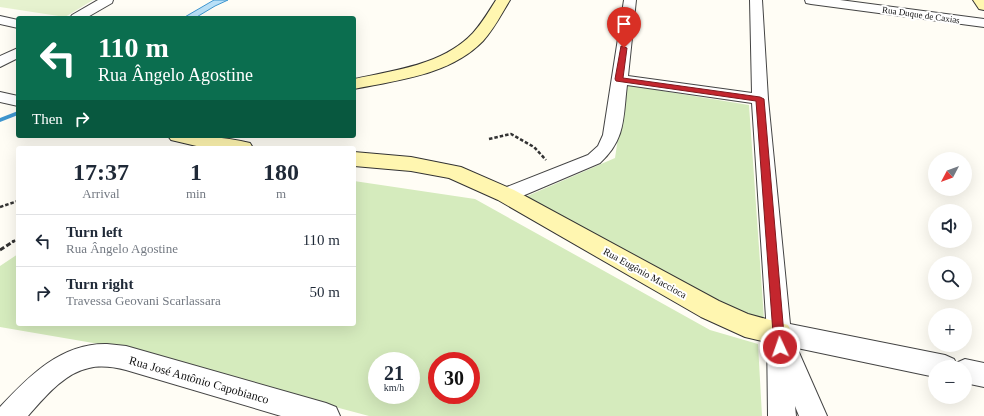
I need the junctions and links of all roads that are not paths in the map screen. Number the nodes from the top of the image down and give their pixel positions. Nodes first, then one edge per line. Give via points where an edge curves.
1 (107, 0) edge
2 (503, 0) edge
3 (630, 0) edge
4 (756, 0) edge
5 (811, 0) edge
6 (980, 0) edge
7 (984, 6) edge
8 (79, 16) edge
9 (0, 20) edge
10 (984, 23) edge
11 (16, 24) edge
12 (16, 53) edge
13 (0, 62) edge
14 (619, 79) junction
15 (356, 84) edge
16 (0, 97) edge
17 (760, 99) junction
18 (16, 101) edge
19 (188, 138) edge
20 (230, 138) edge
21 (216, 144) junction
22 (230, 146) edge
23 (356, 160) edge
24 (506, 195) junction
25 (779, 333) junction
26 (928, 364) edge
27 (972, 372) edge
28 (984, 375) edge
29 (315, 415) edge
30 (10, 416) edge
31 (782, 416) edge
32 (813, 416) edge

1 - 8 street
2 - 15 street via 479,37 464,50 442,62 414,72
3 - 14 street
4 - 17 street
5 - 10 street, Rua Duque de Caxias
6 - 7 street
9 - 11 street
12 - 13 street
14 - 17 street
14 - 24 street via 612,135 605,149 594,159
16 - 18 street
17 - 25 street
19 - 21 street
20 - 21 street
21 - 22 street
23 - 24 street, Rua Eugênio Maccioca via 412,164 454,172
24 - 25 street, Rua Eugênio Maccioca via 710,309 745,325
25 - 26 street, Rua Eugênio Maccioca
25 - 31 street
25 - 32 street
27 - 28 street
29 - 30 street, Rua José Antônio Capobianco via 126,358 104,355 84,357 49,376

